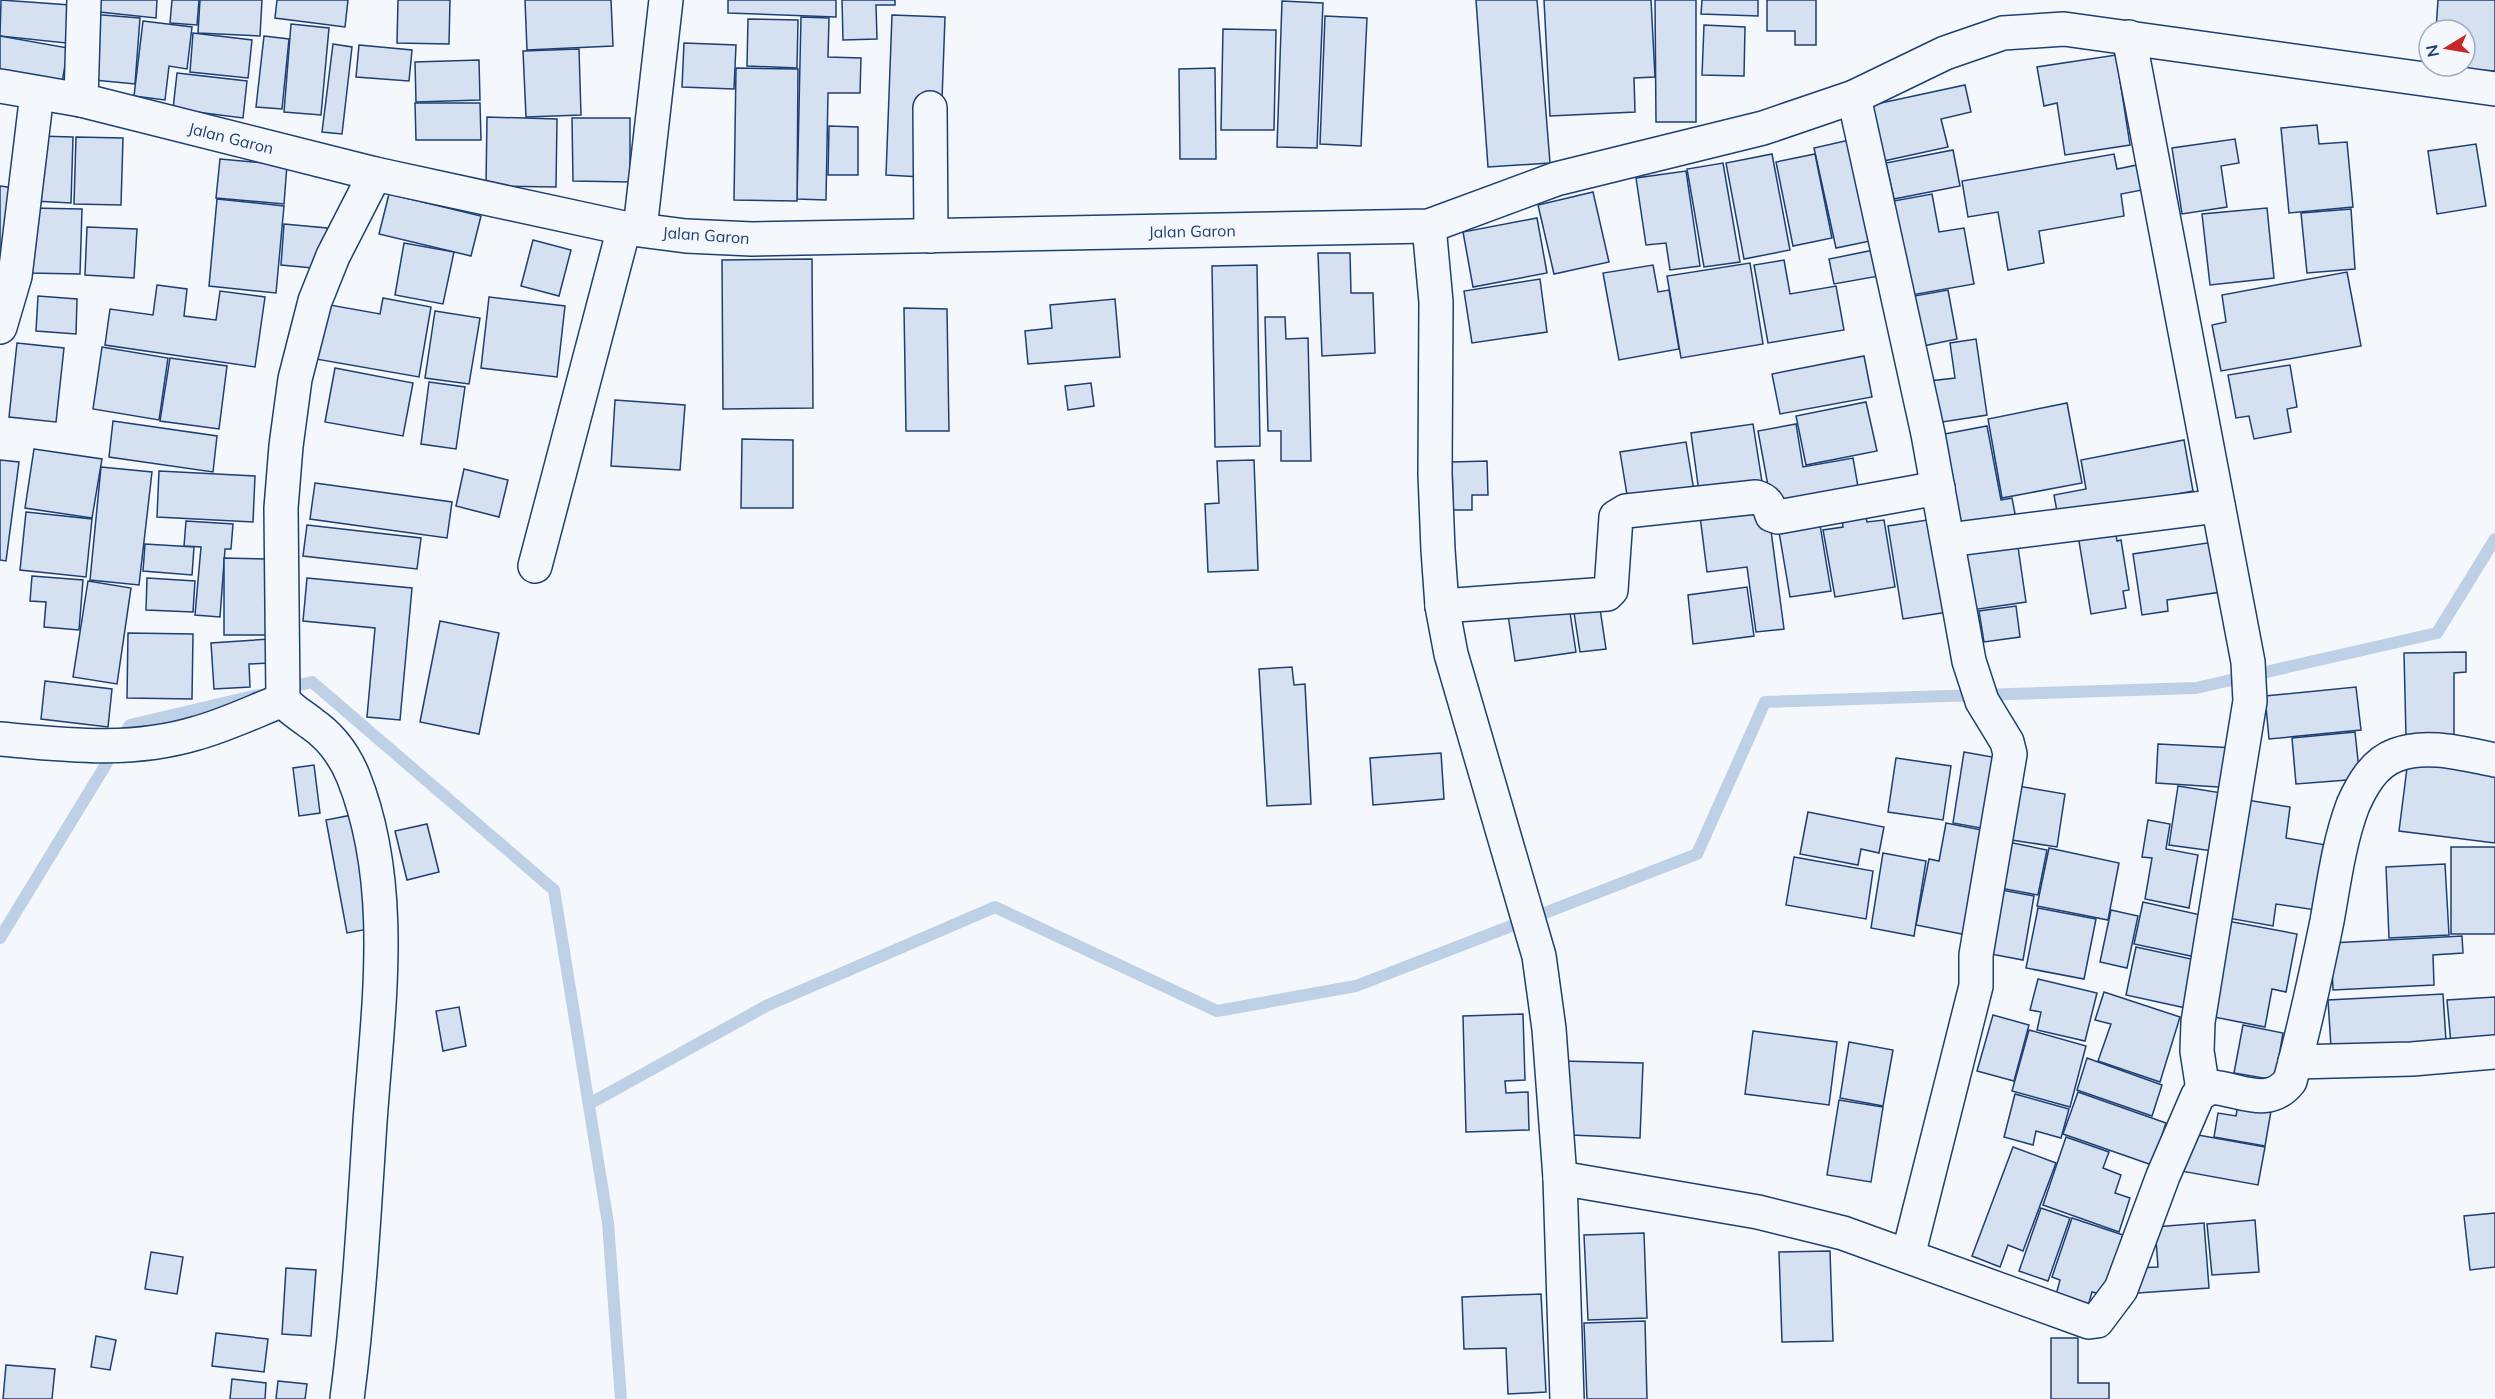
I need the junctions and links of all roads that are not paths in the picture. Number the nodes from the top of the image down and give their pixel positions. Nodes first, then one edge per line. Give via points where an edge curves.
1 (84, 0) edge
2 (666, 0) edge
3 (2129, 37) junction
4 (0, 86) edge
5 (2495, 89) edge
6 (37, 93) junction
7 (1854, 97) junction
8 (81, 100) junction
9 (930, 108) dead end
10 (375, 174) junction
11 (1429, 226) junction
12 (632, 228) junction
13 (931, 236) junction
14 (0, 327) edge
15 (1938, 488) junction
16 (2218, 506) junction
17 (1948, 540) junction
18 (534, 566) dead end
19 (1442, 606) junction
20 (283, 688) junction
21 (0, 739) edge
22 (2495, 760) edge
23 (2495, 1052) edge
24 (2295, 1062) junction
25 (2203, 1090) junction
26 (1560, 1178) junction
27 (1908, 1256) junction
28 (347, 1399) edge
29 (1567, 1399) edge

1 - 8 street
2 - 12 street
3 - 5 street, Jalan Garon
3 - 7 street, Jalan Garon via 2064,29 2002,33 1945,53
3 - 16 street
4 - 6 street, Jalan Garon
6 - 8 street, Jalan Garon
6 - 14 street via 15,276
7 - 11 street, Jalan Garon via 1763,128 1556,179
7 - 15 street
8 - 10 street, Jalan Garon
9 - 13 street
10 - 12 street, Jalan Garon
10 - 20 street via 315,301 295,379 281,508
11 - 13 street, Jalan Garon
11 - 19 street via 1436,302 1435,474
12 - 13 street, Jalan Garon via 686,236 752,239
12 - 18 street
15 - 17 street
15 - 19 street via 1778,517 1764,499 1756,497 1626,511 1616,517 1611,590 1607,594
16 - 17 street
16 - 25 street via 2248,662 2250,701 2198,1022 2197,1051
17 - 27 street via 1978,690 2010,754 1976,955 1976,986
19 - 26 street via 1451,654 1539,956 1549,1029
20 - 21 street via 196,734 137,745 95,748
20 - 28 street via 289,708 327,735 352,775 373,848 380,912 372,1104
22 - 24 street via 2445,751 2410,751 2375,767 2353,805 2342,841
23 - 24 street
24 - 25 street via 2290,1081 2271,1096 2217,1088
25 - 27 street via 2163,1176 2121,1289 2097,1321 2089,1322
26 - 27 street via 1758,1212 1843,1233
26 - 29 street

